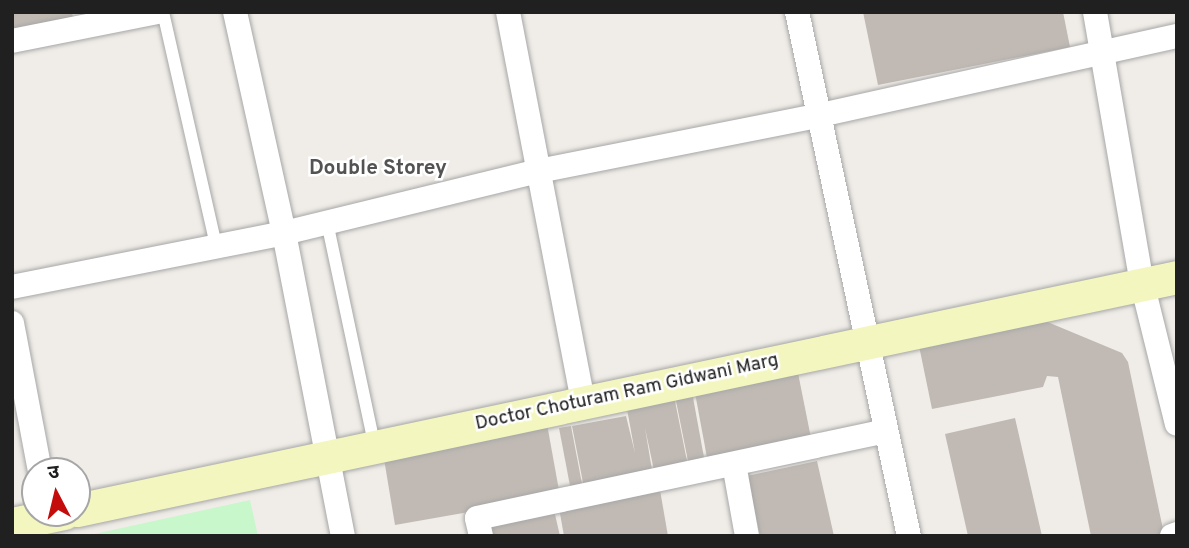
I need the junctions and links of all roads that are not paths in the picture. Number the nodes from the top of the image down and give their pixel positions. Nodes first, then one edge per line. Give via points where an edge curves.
1 (158, 12) edge
2 (163, 12) edge
3 (235, 12) edge
4 (508, 12) edge
5 (797, 12) edge
6 (1094, 12) edge
7 (1177, 36) edge
8 (12, 41) edge
9 (1102, 51) junction
10 (816, 116) junction
11 (538, 171) junction
12 (327, 222) junction
13 (284, 233) junction
14 (216, 246) junction
15 (1177, 277) edge
16 (1142, 283) junction
17 (12, 287) edge
18 (12, 323) edge
19 (866, 342) junction
20 (583, 402) junction
21 (1177, 424) edge
22 (885, 431) junction
23 (374, 447) junction
24 (37, 457) edge
25 (326, 457) junction
26 (734, 464) junction
27 (91, 510) edge
28 (344, 536) edge
29 (481, 536) edge
30 (747, 536) edge
31 (909, 536) edge

1 - 8 street
2 - 14 lane
3 - 13 street
4 - 11 street
5 - 10 street
6 - 9 street
7 - 9 street
9 - 10 street
9 - 16 street
10 - 11 street
10 - 19 street
11 - 12 street
11 - 20 street
12 - 13 street
12 - 23 lane
13 - 14 street
13 - 25 street
14 - 17 street
15 - 16 street, Doctor Choturam Ram Gidwani Marg
16 - 19 street, Doctor Choturam Ram Gidwani Marg
16 - 21 street
18 - 24 street
19 - 20 street, Doctor Choturam Ram Gidwani Marg
19 - 22 street
20 - 23 street, Doctor Choturam Ram Gidwani Marg
22 - 26 street
22 - 31 street
23 - 25 street, Doctor Choturam Ram Gidwani Marg
25 - 27 street, Doctor Choturam Ram Gidwani Marg
25 - 28 street
26 - 29 street via 477,518
26 - 30 street

